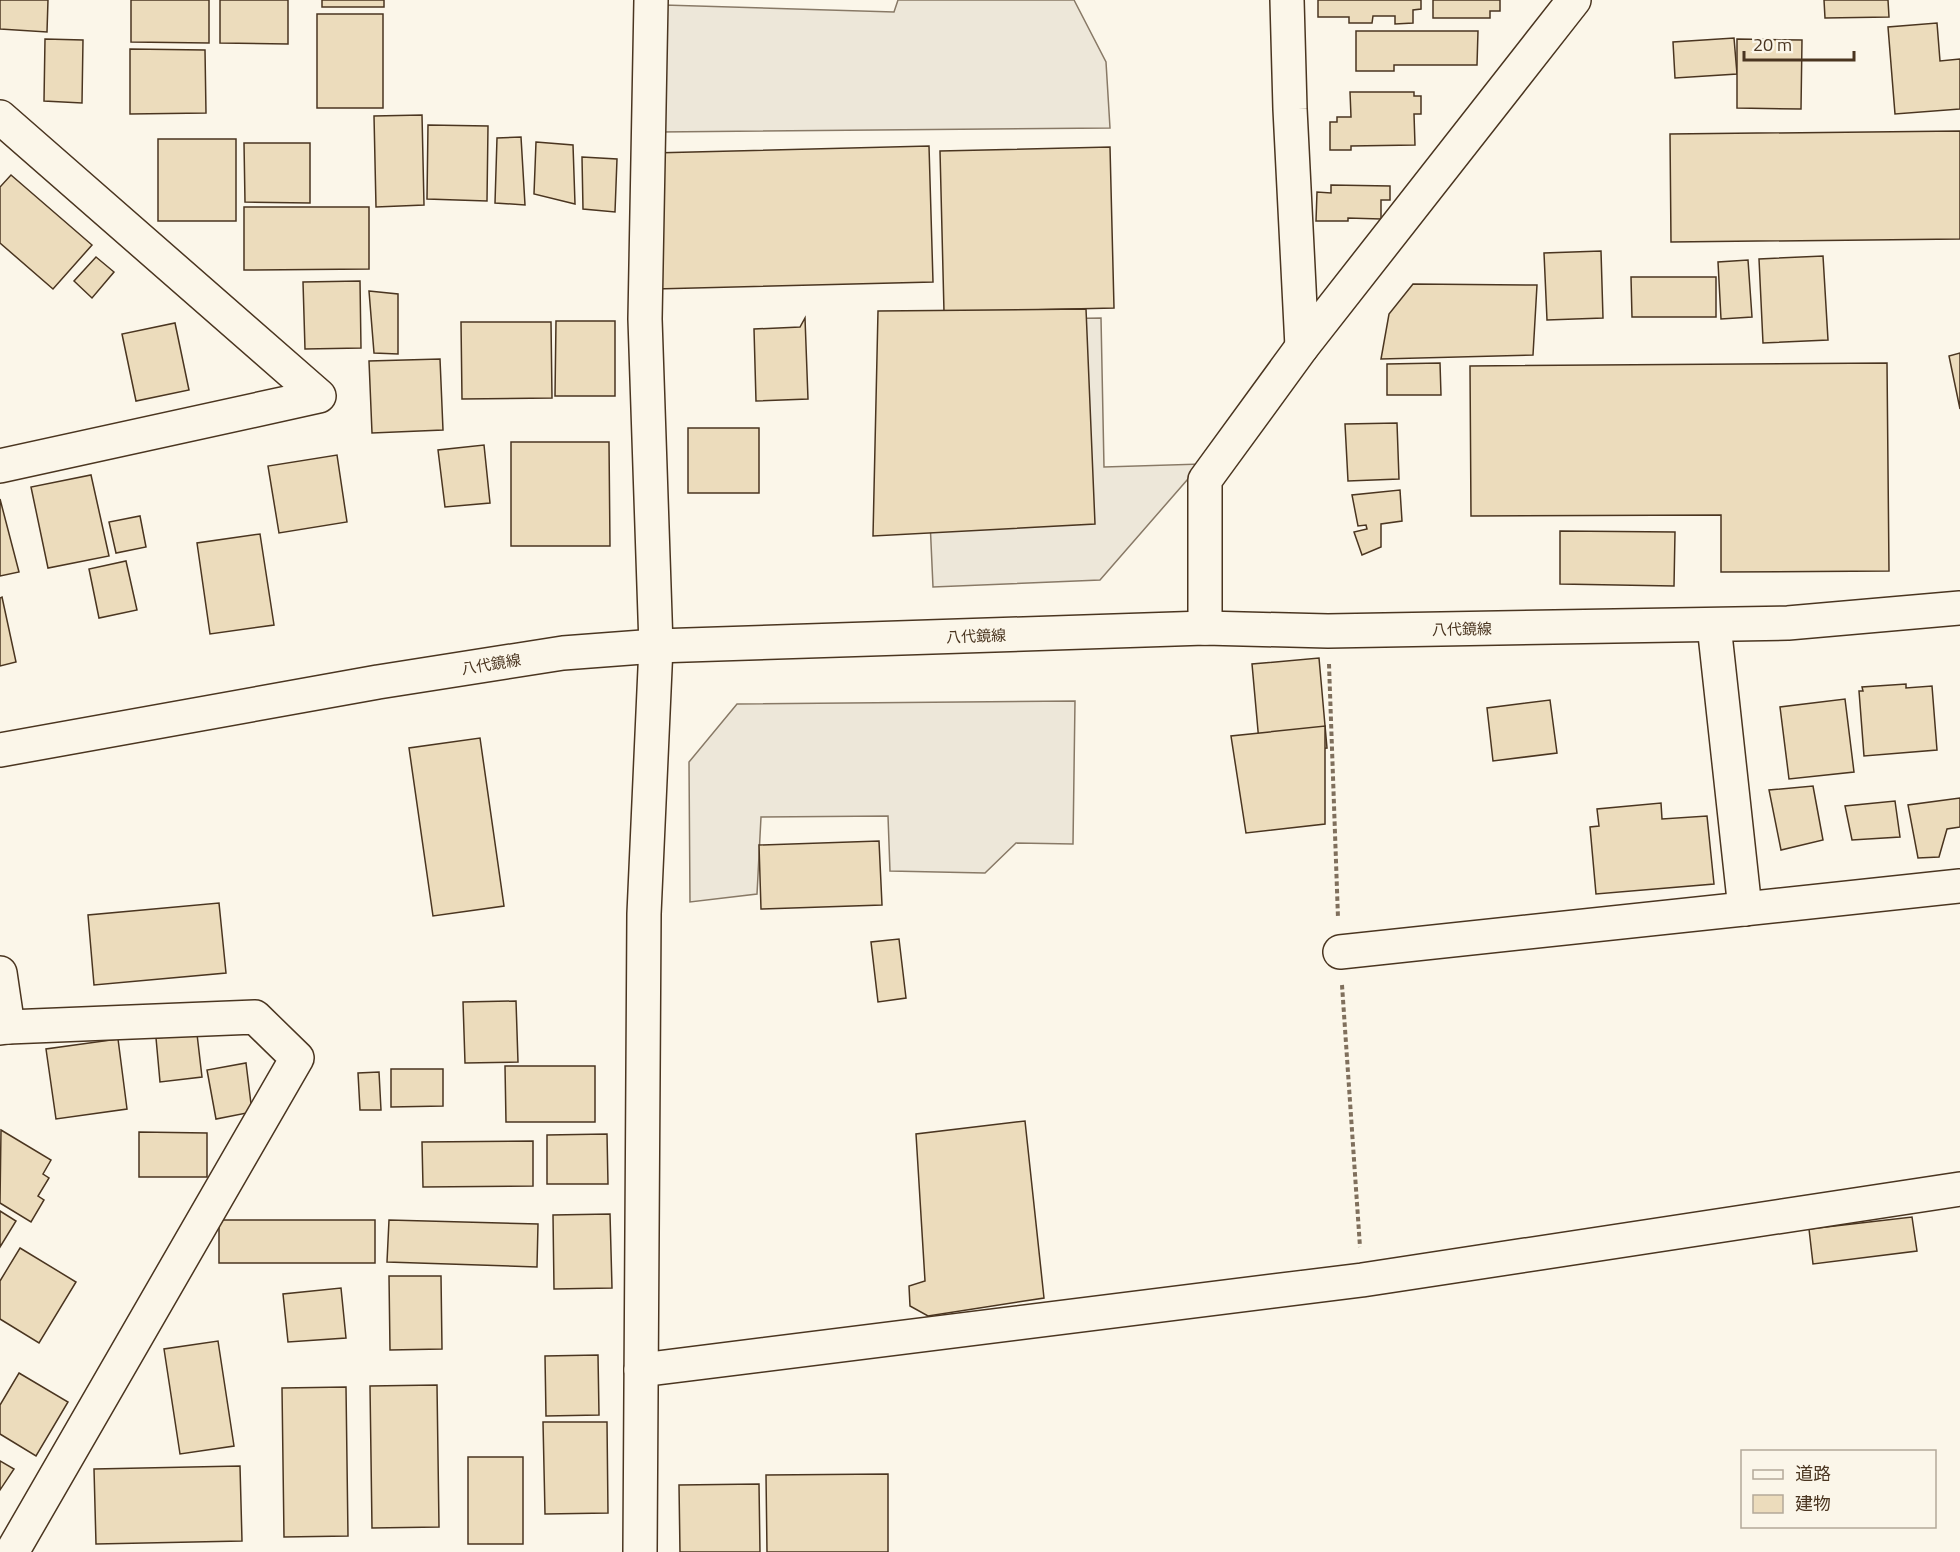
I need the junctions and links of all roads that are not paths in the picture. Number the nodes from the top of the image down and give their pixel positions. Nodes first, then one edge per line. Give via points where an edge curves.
1 (651, 0) edge
2 (1287, 0) edge
3 (1574, 0) edge
4 (0, 117) edge
5 (1302, 347) junction
6 (0, 466) edge
7 (1960, 608) edge
8 (1714, 625) junction
9 (1205, 628) junction
10 (656, 646) junction
11 (0, 750) edge
12 (1960, 886) edge
13 (1745, 909) junction
14 (1340, 952) dead end
15 (0, 973) edge
16 (4, 1028) edge
17 (1960, 1189) edge
18 (641, 1370) junction
19 (12, 1552) edge
20 (640, 1552) edge

1 - 10 street via 645,319
2 - 5 street
3 - 5 street
4 - 6 street via 319,396
5 - 9 street via 1205,480
7 - 8 street, 八代鏡線 via 1788,623
8 - 9 street, 八代鏡線 via 1328,631
8 - 13 street
9 - 10 street, 八代鏡線
10 - 11 street, 八代鏡線 via 563,653 378,682
10 - 18 street via 644,914
12 - 13 street
13 - 14 street
15 - 16 street
16 - 19 street via 255,1017 297,1058
17 - 18 street via 1362,1281
18 - 20 street

